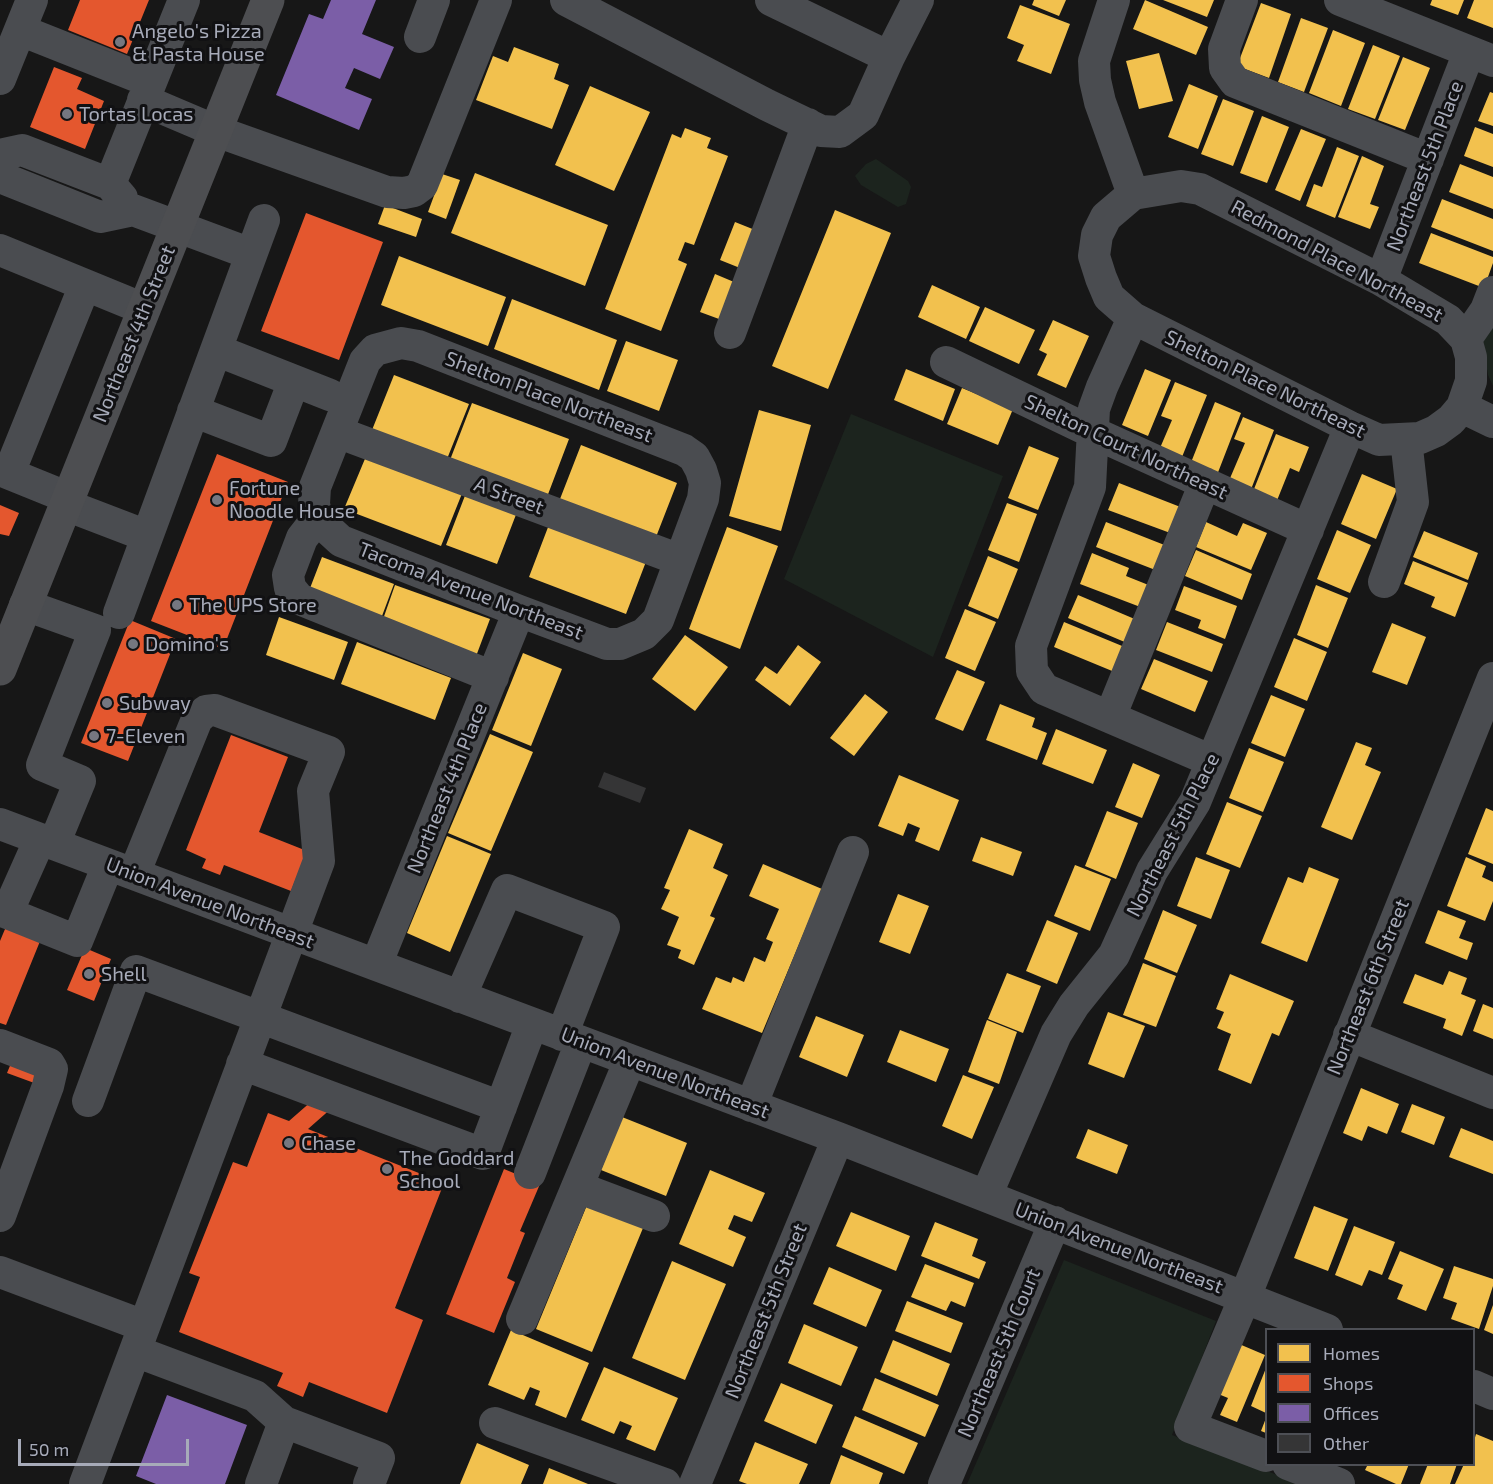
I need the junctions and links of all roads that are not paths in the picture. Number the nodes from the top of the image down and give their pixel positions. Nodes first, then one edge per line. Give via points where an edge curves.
1 (32, 0) edge
2 (184, 0) edge
3 (268, 0) edge
4 (434, 0) edge
5 (496, 0) edge
6 (566, 0) edge
7 (771, 0) edge
8 (918, 0) edge
9 (1114, 0) edge
10 (1242, 0) edge
11 (1340, 0) edge
12 (20, 30) junction
13 (420, 37) dead end
14 (1481, 56) edge
15 (889, 57) junction
16 (0, 79) edge
17 (147, 91) junction
18 (808, 124) junction
19 (216, 131) junction
20 (0, 155) edge
21 (1428, 159) junction
22 (0, 177) edge
23 (110, 183) junction
24 (1133, 194) junction
25 (133, 210) junction
26 (264, 220) dead end
27 (177, 227) junction
28 (0, 249) edge
29 (251, 254) junction
30 (1381, 280) junction
31 (85, 285) junction
32 (1493, 292) edge
33 (144, 309) junction
34 (1132, 318) junction
35 (730, 333) dead end
36 (1466, 339) junction
37 (216, 350) junction
38 (946, 362) dead end
39 (294, 381) junction
40 (330, 395) dead end
41 (1462, 407) junction
42 (193, 411) junction
43 (1493, 422) edge
44 (1350, 427) junction
45 (337, 432) junction
46 (1092, 432) junction
47 (1406, 439) junction
48 (4, 471) edge
49 (1205, 483) junction
50 (67, 501) junction
51 (317, 519) junction
52 (1308, 530) junction
53 (147, 536) junction
54 (680, 560) junction
55 (1384, 582) dead end
56 (26, 605) junction
57 (519, 611) junction
58 (119, 613) dead end
59 (0, 668) edge
60 (492, 678) junction
61 (1491, 687) edge
62 (1110, 717) junction
63 (1212, 760) junction
64 (0, 824) edge
65 (47, 842) junction
66 (853, 852) dead end
67 (121, 870) junction
68 (3, 911) edge
69 (291, 933) junction
70 (375, 965) junction
71 (460, 997) junction
72 (260, 1017) junction
73 (532, 1024) junction
74 (1349, 1035) junction
75 (572, 1038) junction
76 (0, 1046) edge
77 (630, 1060) junction
78 (242, 1064) junction
79 (1493, 1093) edge
80 (87, 1101) dead end
81 (751, 1106) junction
82 (501, 1107) junction
83 (838, 1138) junction
84 (11, 1151) edge
85 (530, 1173) dead end
86 (577, 1187) junction
87 (986, 1196) junction
88 (0, 1216) edge
89 (654, 1216) dead end
90 (1055, 1222) junction
91 (0, 1272) edge
92 (1245, 1297) junction
93 (522, 1320) dead end
94 (1324, 1328) edge
95 (139, 1339) junction
96 (1475, 1387) edge
97 (1493, 1394) edge
98 (284, 1422) junction
99 (495, 1423) dead end
100 (1265, 1456) edge
101 (1293, 1466) edge
102 (85, 1484) edge
103 (261, 1484) edge
104 (369, 1484) edge
105 (665, 1484) edge
106 (695, 1484) edge
107 (944, 1484) edge
108 (1339, 1484) edge

1 - 12 street
2 - 17 street
3 - 19 main road, Northeast 4th Street
4 - 13 street
5 - 19 street via 422,185 414,191 387,192
6 - 18 street
7 - 15 street
8 - 15 street
9 - 24 street via 1094,61 1095,80
10 - 21 street via 1224,49 1225,68 1235,82
11 - 14 street
12 - 16 street
12 - 17 street
14 - 21 street, Northeast 5th Place
15 - 18 street via 863,115 840,132
17 - 19 street
17 - 23 street
18 - 35 street
19 - 27 main road, Northeast 4th Street
20 - 23 street via 22,150
21 - 30 street, Northeast 5th Place
22 - 25 street via 100,217
23 - 25 street
24 - 30 street, Redmond Place Northeast via 1182,186 1200,189
24 - 34 street via 1106,217 1097,235 1094,256 1109,297
25 - 27 street
26 - 29 street
27 - 29 street
27 - 33 main road, Northeast 4th Street
28 - 31 street
29 - 37 street
30 - 36 street, Redmond Place Northeast via 1448,320
31 - 33 street
31 - 48 street
32 - 36 street
33 - 50 main road, Northeast 4th Street
34 - 44 street, Shelton Place Northeast
34 - 46 street via 1094,409
36 - 41 street via 1472,381
37 - 39 street
37 - 42 street
38 - 46 street, Shelton Court Northeast
39 - 40 street
39 - 42 street via 271,441
41 - 43 street
41 - 47 street, Shelton Place Northeast via 1436,431
42 - 53 street
44 - 47 street, Shelton Place Northeast via 1379,440
44 - 52 street, Northeast 5th Place
45 - 51 street via 315,487
45 - 54 street, A Street
45 - 54 street, Shelton Place Northeast via 365,361 375,350 401,343 418,346 694,457 705,483 703,499
46 - 49 street, Shelton Court Northeast
46 - 62 street via 1090,487 1031,646 1032,671 1044,689
47 - 55 street via 1413,502
48 - 50 street
49 - 52 street, Shelton Court Northeast
49 - 62 street
50 - 53 street
50 - 56 main road, Northeast 4th Street
51 - 57 street, Tacoma Avenue Northeast via 341,541
51 - 60 street via 302,538 288,575 290,588 299,599
52 - 63 street, Northeast 5th Place
53 - 58 street
54 - 57 street, Tacoma Avenue Northeast via 658,620 644,634 620,644 607,644
56 - 59 main road, Northeast 4th Street
56 - 65 street via 95,630 42,765 80,781
57 - 60 street, Northeast 4th Place
60 - 70 street, Northeast 4th Place
61 - 74 street, Northeast 6th Street
62 - 63 street
63 - 87 street, Northeast 5th Place via 1195,802 1152,871 1114,955 1056,1034
64 - 65 street, Union Avenue Northeast
65 - 67 street, Union Avenue Northeast
65 - 68 street
66 - 81 street
67 - 68 street via 77,941
67 - 69 street, Union Avenue Northeast
67 - 69 street via 197,718 206,711 214,710 329,752 313,791 319,861
69 - 70 street, Union Avenue Northeast
69 - 72 street
70 - 71 street, Union Avenue Northeast
71 - 73 street, Union Avenue Northeast
71 - 75 street via 507,890 604,927
72 - 78 street
72 - 80 street via 136,971
72 - 82 street
73 - 75 street, Union Avenue Northeast
73 - 82 street
74 - 79 street
74 - 92 street, Northeast 6th Street
75 - 77 street, Union Avenue Northeast
75 - 85 street
76 - 84 street via 49,1064 52,1069 48,1086
77 - 81 street, Union Avenue Northeast
77 - 86 street
78 - 82 street via 483,1154
78 - 95 street
81 - 83 street, Union Avenue Northeast
83 - 87 street, Union Avenue Northeast
83 - 106 street, Northeast 5th Street
84 - 88 street
86 - 89 street
86 - 93 street
87 - 90 street, Union Avenue Northeast
90 - 92 street, Union Avenue Northeast
90 - 107 street, Northeast 5th Court
91 - 95 street
92 - 94 street, Union Avenue Northeast
92 - 100 street, Northeast 6th Street via 1190,1427
95 - 98 street via 255,1396
95 - 102 street
96 - 97 street
98 - 103 street
98 - 104 street via 379,1458
99 - 105 street
101 - 108 street

